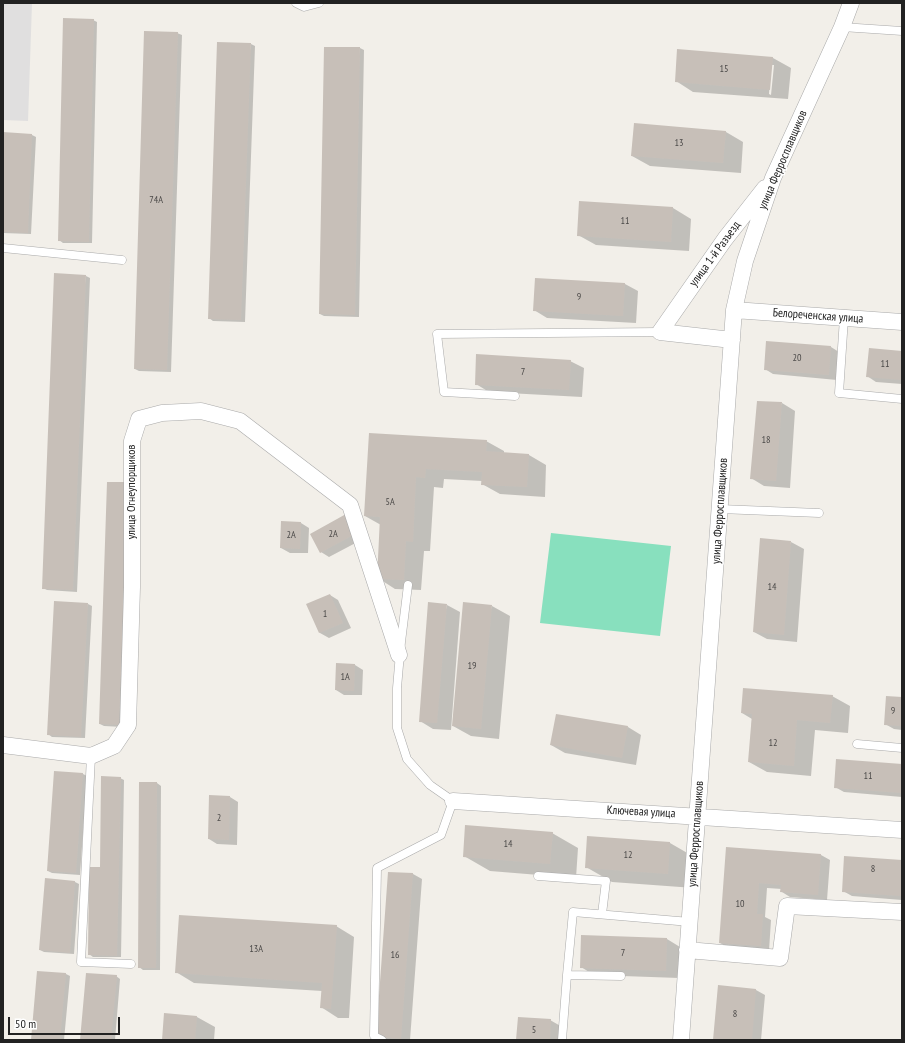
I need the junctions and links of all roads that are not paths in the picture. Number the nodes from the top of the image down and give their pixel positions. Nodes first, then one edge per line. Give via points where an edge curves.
1 (296, 3) edge
2 (319, 3) edge
3 (851, 3) edge
4 (842, 27) junction
5 (902, 31) edge
6 (773, 178) junction
7 (3, 248) edge
8 (122, 260) dead end
9 (734, 310) junction
10 (844, 318) junction
11 (902, 322) edge
12 (660, 332) junction
13 (732, 340) junction
14 (515, 396) dead end
15 (902, 399) edge
16 (720, 509) junction
17 (818, 513) dead end
18 (408, 585) dead end
19 (399, 655) junction
20 (3, 744) edge
21 (857, 744) dead end
22 (902, 748) edge
23 (91, 756) junction
24 (452, 801) junction
25 (697, 816) junction
26 (902, 830) edge
27 (538, 876) dead end
28 (902, 912) edge
29 (602, 914) junction
30 (690, 922) junction
31 (687, 950) junction
32 (131, 964) dead end
33 (567, 975) junction
34 (621, 976) dead end
35 (382, 1040) edge
36 (562, 1040) edge
37 (681, 1040) edge

1 - 2 lane via 304,7
3 - 4 street, улица Ферросплавщиков
4 - 5 lane
4 - 6 street, улица Ферросплавщиков
6 - 9 street, улица Ферросплавщиков via 745,261
6 - 12 street, улица 1-й Разъезд via 725,239
7 - 8 lane
9 - 10 street, Белореченская улица
9 - 13 street, улица Ферросплавщиков
10 - 11 street, Белореченская улица
10 - 15 lane via 839,394
12 - 13 street
12 - 14 lane via 437,334 444,392
13 - 16 street, улица Ферросплавщиков
16 - 17 lane
16 - 25 street, улица Ферросплавщиков
18 - 19 lane
19 - 23 street, улица Огнеупорщиков via 350,505 240,421 201,411 162,413 139,419 132,441 132,587 128,725 114,746
19 - 24 lane via 396,688 397,728 407,759 430,785
20 - 23 street
21 - 22 lane
23 - 32 lane via 81,962
24 - 25 street, Ключевая улица
24 - 35 lane via 440,836 377,868 374,1036
25 - 26 street, Ключевая улица
25 - 30 street, улица Ферросплавщиков
27 - 29 lane via 606,882
28 - 31 street via 787,906 780,958
29 - 30 lane
29 - 33 lane via 573,912
30 - 31 street, улица Ферросплавщиков
31 - 37 street, улица Ферросплавщиков
33 - 34 lane
33 - 36 lane

